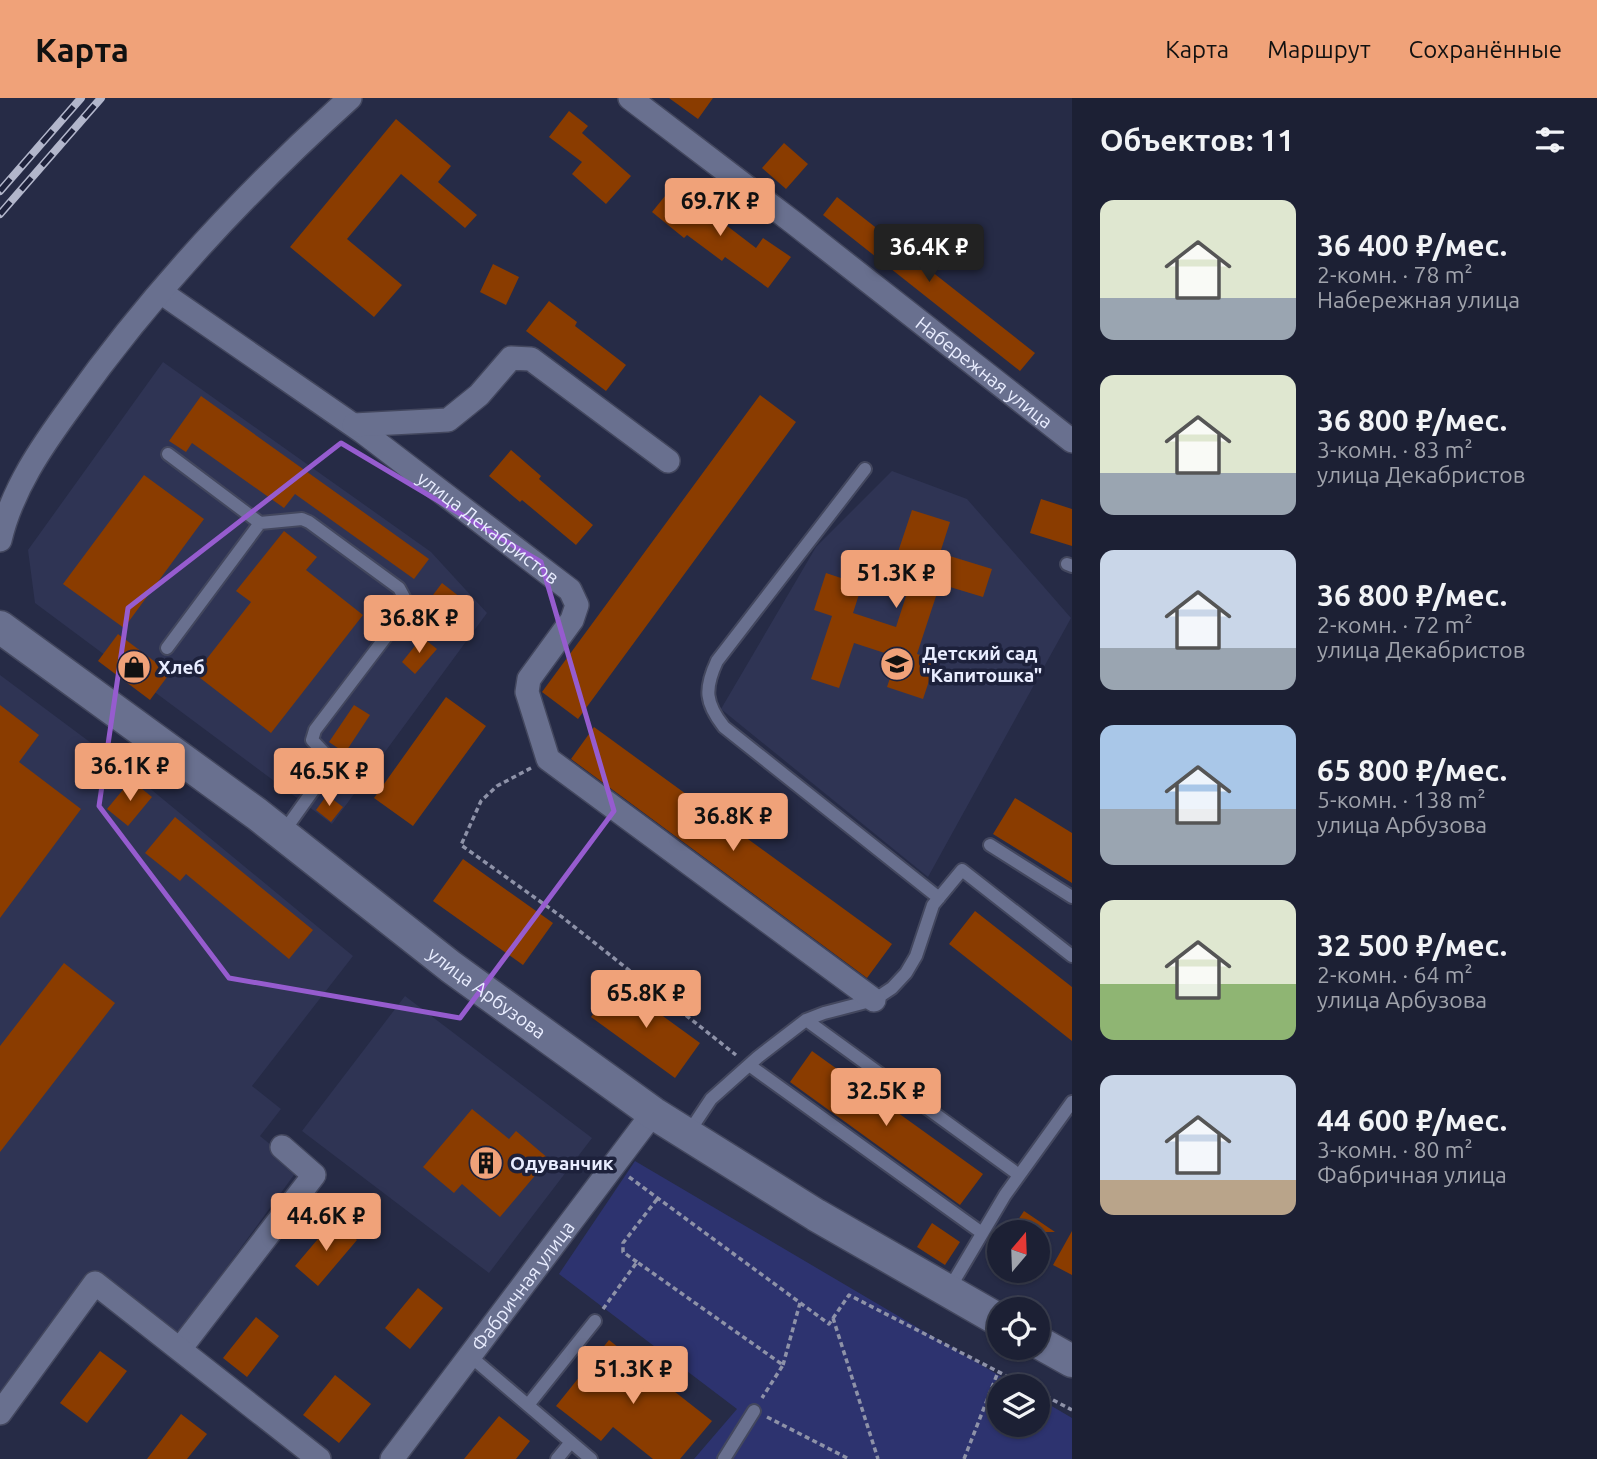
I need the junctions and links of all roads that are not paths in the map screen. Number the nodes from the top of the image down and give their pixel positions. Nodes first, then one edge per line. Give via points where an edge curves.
1 (350, 98) edge
2 (630, 98) edge
3 (162, 292) junction
4 (354, 425) junction
5 (1072, 442) edge
6 (168, 454) dead end
7 (668, 461) dead end
8 (865, 469) dead end
9 (260, 523) junction
10 (0, 540) edge
11 (0, 627) edge
12 (167, 648) dead end
13 (282, 834) junction
14 (990, 845) dead end
15 (1072, 897) edge
16 (939, 898) junction
17 (1072, 956) edge
18 (874, 1000) junction
19 (806, 1020) junction
20 (749, 1065) junction
21 (1072, 1102) edge
22 (653, 1113) junction
23 (686, 1135) junction
24 (282, 1147) dead end
25 (1019, 1175) junction
26 (982, 1233) junction
27 (948, 1291) junction
28 (987, 1313) edge
29 (595, 1321) road end
30 (180, 1349) junction
31 (1050, 1349) edge
32 (470, 1356) junction
33 (1072, 1361) edge
34 (528, 1405) junction
35 (754, 1411) road end
36 (0, 1413) edge
37 (571, 1442) junction
38 (319, 1459) edge
39 (393, 1459) edge
40 (557, 1459) edge
41 (591, 1459) edge
42 (724, 1459) edge

1 - 3 street via 223,220
2 - 5 street, Набережная улица
3 - 4 street, улица Декабристов
3 - 10 street via 104,360 32,461
4 - 7 street via 447,420 479,395 511,358 531,359
4 - 18 street, улица Декабристов via 570,590 577,606 572,620 529,679 527,692 548,759
6 - 9 lane
8 - 16 lane via 717,661 707,690 709,703 724,727
9 - 12 lane
9 - 13 lane via 309,522 399,588 406,601 404,613 316,730 312,740 330,759 329,768
11 - 13 street, улица Арбузова
13 - 22 street, улица Арбузова via 451,967
14 - 15 lane
16 - 17 lane via 962,870
16 - 18 lane via 906,973
18 - 19 lane
19 - 20 lane
19 - 25 lane
20 - 23 lane via 711,1099
20 - 26 lane
21 - 25 lane
22 - 23 street, улица Арбузова
22 - 32 street, Фабричная улица
23 - 27 street, улица Арбузова
24 - 30 street via 314,1175
25 - 26 lane
26 - 27 lane
27 - 28 street, улица Арбузова
29 - 34 lane
30 - 36 street via 95,1283
30 - 38 street
31 - 33 street
32 - 34 lane
32 - 39 street, Фабричная улица
34 - 37 lane
35 - 42 lane
37 - 40 lane
37 - 41 lane

